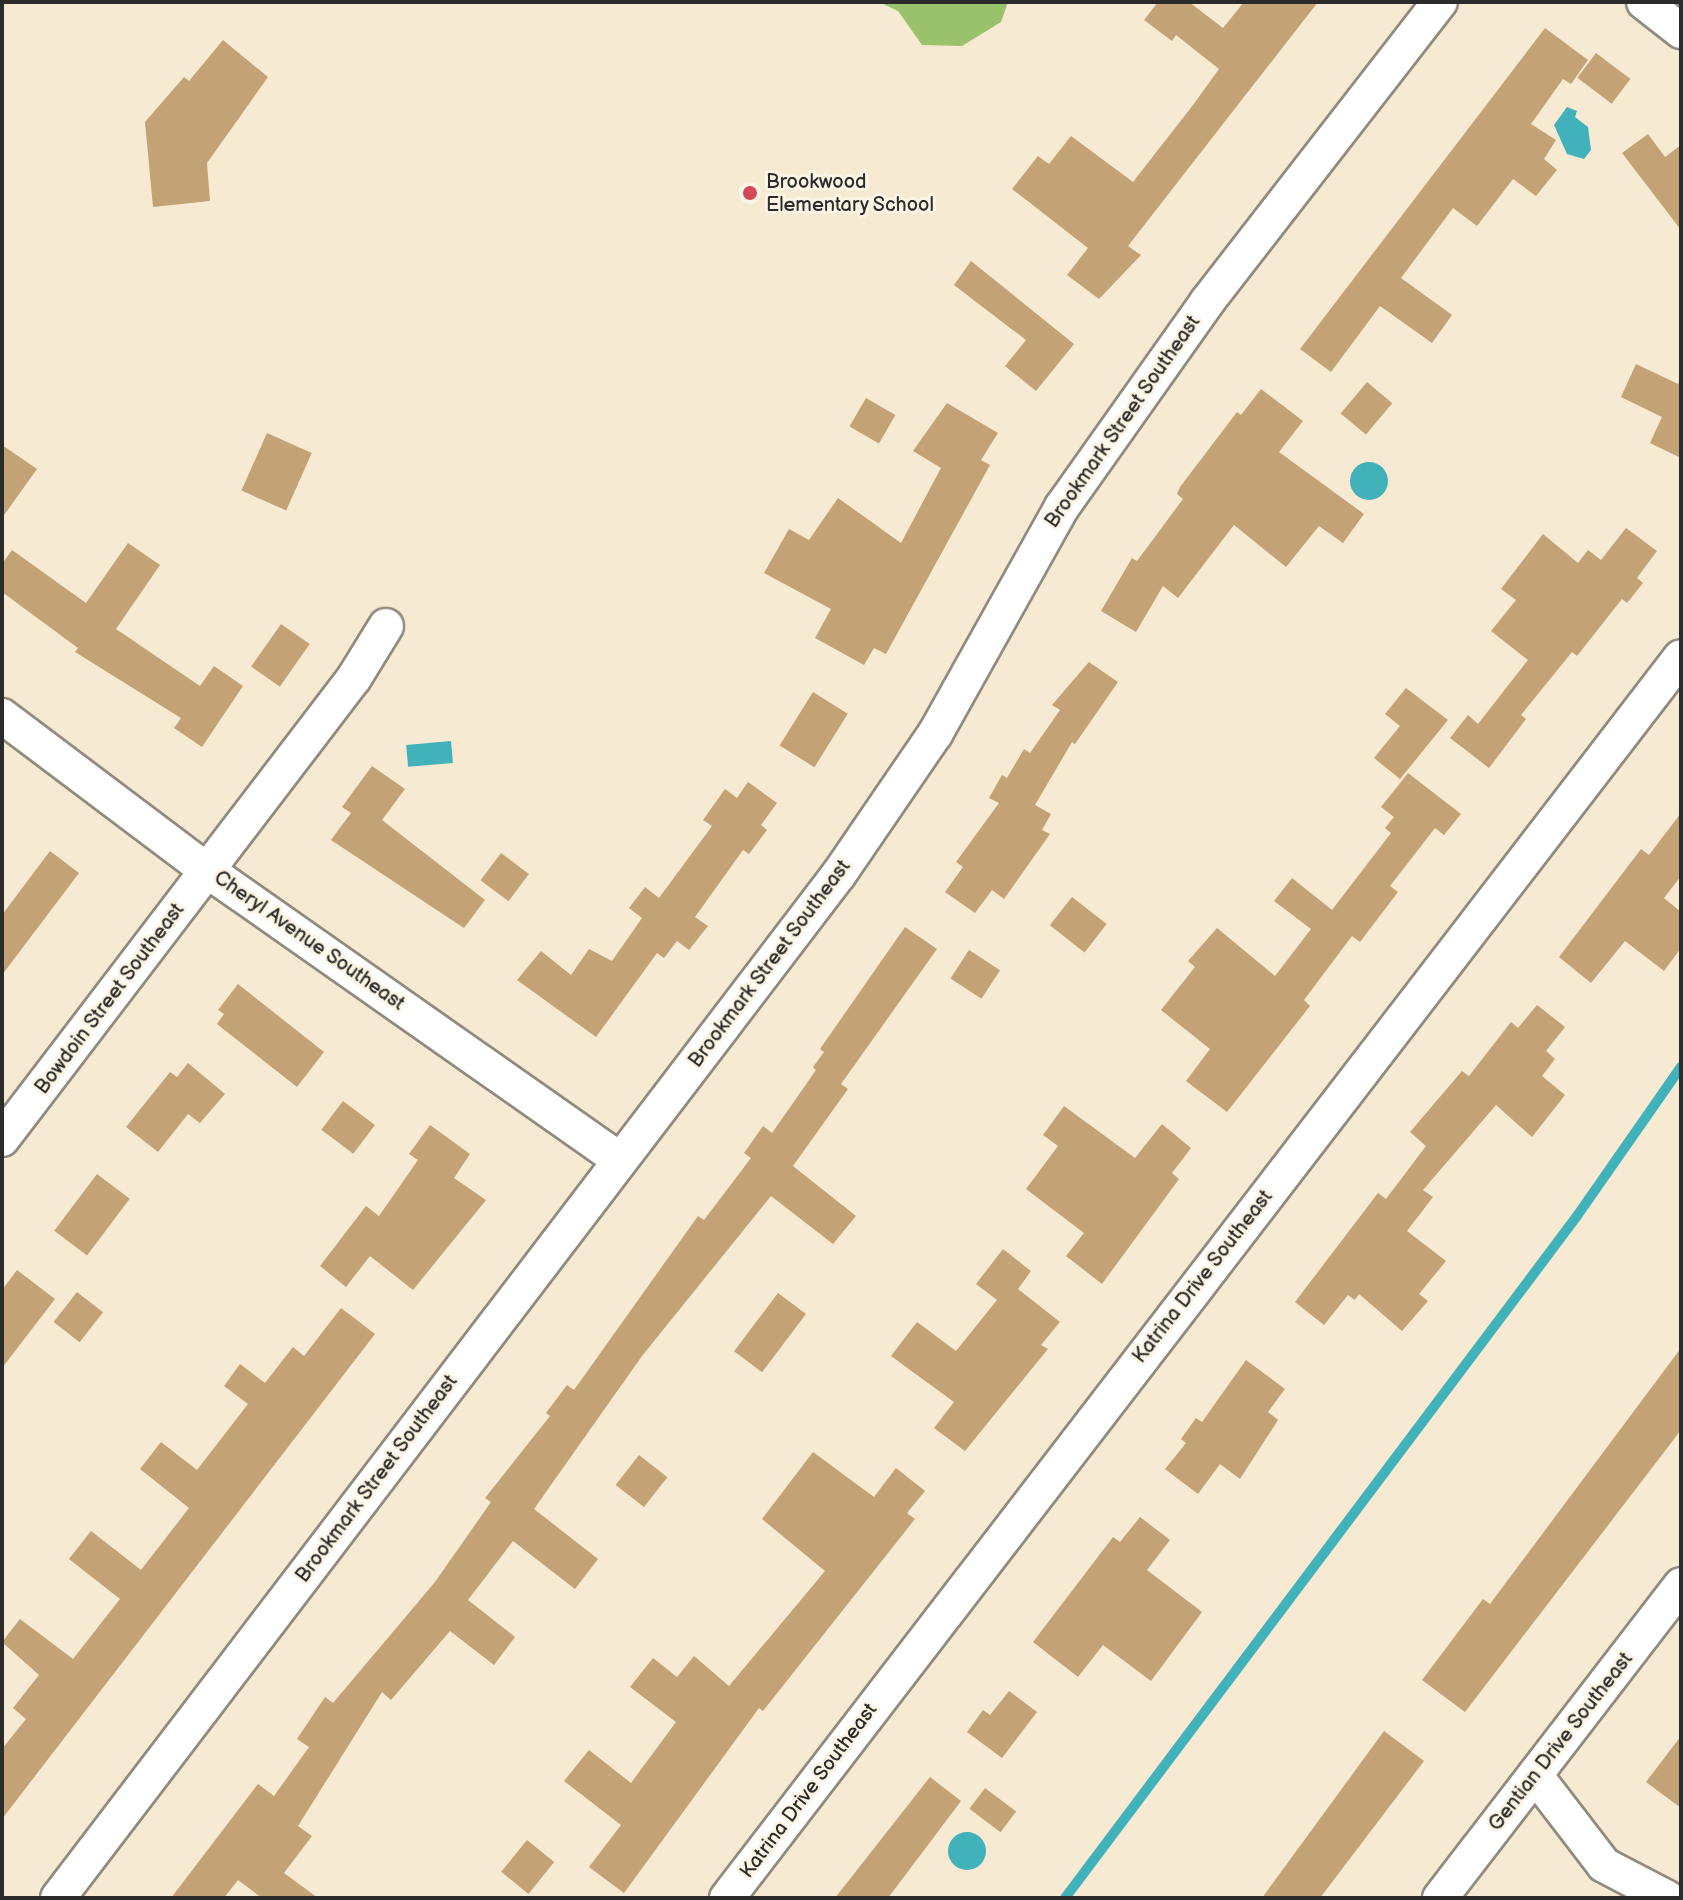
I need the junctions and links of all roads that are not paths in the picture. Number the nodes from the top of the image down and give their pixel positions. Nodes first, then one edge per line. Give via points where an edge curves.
1 (1440, 2) edge
2 (1644, 2) edge
3 (1681, 31) edge
4 (386, 626) dead end
5 (1681, 657) edge
6 (2, 716) edge
7 (208, 871) junction
8 (2, 1139) edge
9 (620, 1160) junction
10 (1681, 1585) edge
11 (1535, 1775) junction
12 (58, 1898) edge
13 (727, 1898) edge
14 (1440, 1898) edge
15 (1667, 1898) edge

1 - 9 street, Brookmark Street Southeast via 1138,397 1062,507 901,786
2 - 3 street
4 - 7 street, Bowdoin Street Southeast via 354,678
5 - 13 street, Katrina Drive Southeast
6 - 7 street, Cheryl Avenue Southeast
7 - 8 street, Bowdoin Street Southeast
7 - 9 street, Cheryl Avenue Southeast
9 - 12 street, Brookmark Street Southeast
10 - 11 street, Gentian Drive Southeast
11 - 14 street, Gentian Drive Southeast
11 - 15 street via 1604,1865

